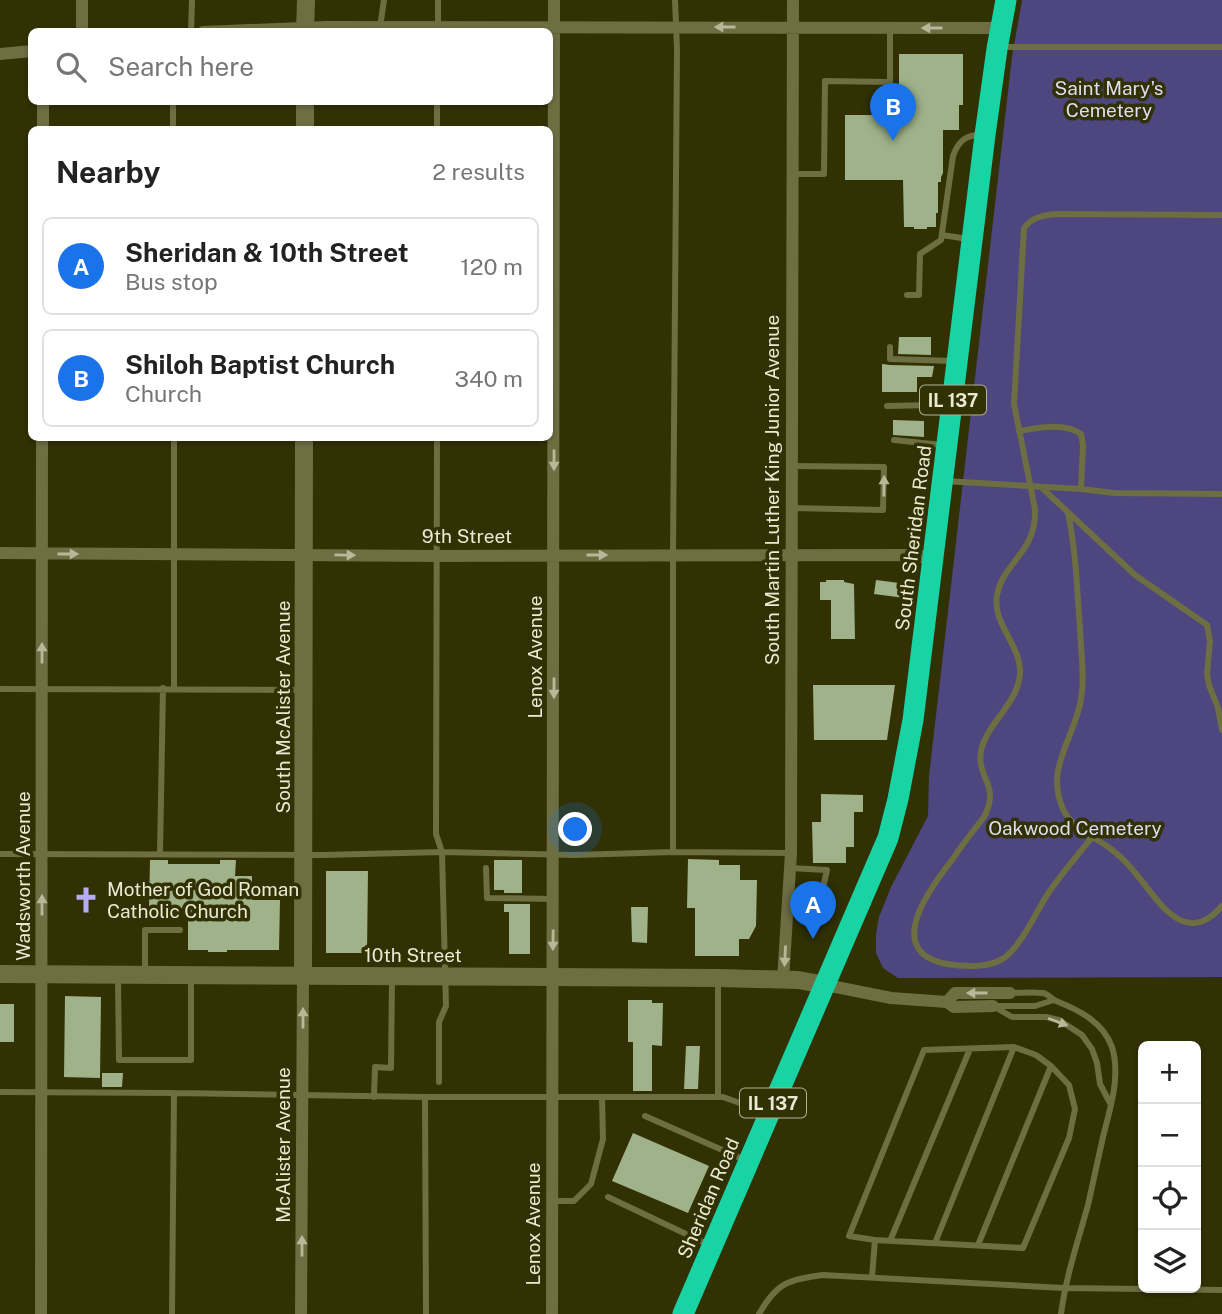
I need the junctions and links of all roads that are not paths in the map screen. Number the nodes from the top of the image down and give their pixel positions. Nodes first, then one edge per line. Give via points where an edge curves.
1 (82, 0) edge
2 (192, 0) edge
3 (306, 0) edge
4 (384, 0) edge
5 (438, 0) edge
6 (555, 0) edge
7 (675, 0) edge
8 (793, 0) edge
9 (1006, 0) edge
10 (380, 27) junction
11 (554, 27) junction
12 (676, 27) junction
13 (793, 27) junction
14 (890, 27) junction
15 (82, 28) edge
16 (191, 28) edge
17 (305, 28) edge
18 (342, 28) edge
19 (409, 28) edge
20 (438, 28) edge
21 (496, 28) edge
22 (999, 37) junction
23 (1222, 47) edge
24 (28, 51) edge
25 (0, 54) edge
26 (43, 105) edge
27 (173, 105) edge
28 (305, 105) edge
29 (437, 105) edge
30 (43, 126) edge
31 (173, 126) edge
32 (305, 126) edge
33 (437, 126) edge
34 (985, 135) junction
35 (792, 173) junction
36 (1222, 215) edge
37 (942, 235) junction
38 (973, 239) junction
39 (907, 295) dead end
40 (890, 347) dead end
41 (957, 361) junction
42 (887, 406) dead end
43 (952, 410) junction
44 (1019, 431) junction
45 (894, 440) dead end
46 (42, 441) edge
47 (174, 441) edge
48 (304, 441) edge
49 (437, 441) edge
50 (947, 446) junction
51 (792, 466) junction
52 (943, 481) junction
53 (1030, 486) junction
54 (1041, 487) junction
55 (1081, 489) junction
56 (1222, 494) edge
57 (791, 508) junction
58 (1069, 513) junction
59 (0, 552) edge
60 (42, 553) junction
61 (175, 554) junction
62 (304, 554) junction
63 (554, 555) junction
64 (673, 555) junction
65 (791, 555) junction
66 (436, 556) junction
67 (934, 559) junction
68 (163, 688) junction
69 (174, 688) junction
70 (0, 689) edge
71 (42, 689) junction
72 (304, 690) junction
73 (1222, 730) edge
74 (1092, 837) junction
75 (442, 852) junction
76 (673, 852) junction
77 (0, 853) edge
78 (42, 853) junction
79 (160, 853) junction
80 (791, 853) junction
81 (304, 855) junction
82 (553, 855) junction
83 (486, 868) dead end
84 (790, 868) junction
85 (553, 898) junction
86 (819, 906) dead end
87 (1222, 906) edge
88 (180, 930) dead end
89 (0, 974) edge
90 (42, 974) junction
91 (118, 974) junction
92 (145, 975) junction
93 (191, 975) junction
94 (303, 976) junction
95 (392, 976) junction
96 (444, 976) junction
97 (553, 976) junction
98 (718, 978) junction
99 (783, 980) junction
100 (826, 985) junction
101 (1010, 993) joint
102 (1054, 1000) junction
103 (947, 1002) junction
104 (993, 1006) junction
105 (1014, 1048) junction
106 (970, 1049) junction
107 (1051, 1066) junction
108 (439, 1082) dead end
109 (0, 1092) edge
110 (42, 1092) junction
111 (174, 1093) junction
112 (302, 1096) junction
113 (374, 1097) junction
114 (425, 1097) junction
115 (553, 1097) junction
116 (602, 1097) junction
117 (718, 1097) junction
118 (1111, 1105) junction
119 (769, 1114) junction
120 (645, 1115) dead end
121 (748, 1161) junction
122 (608, 1197) dead end
123 (553, 1201) junction
124 (875, 1240) junction
125 (890, 1241) junction
126 (935, 1243) junction
127 (978, 1245) junction
128 (712, 1246) junction
129 (872, 1278) junction
130 (1064, 1288) junction
131 (1222, 1290) edge
132 (41, 1314) edge
133 (172, 1314) edge
134 (301, 1314) edge
135 (426, 1314) edge
136 (552, 1314) edge
137 (683, 1314) edge
138 (759, 1314) edge
139 (1061, 1314) edge

1 - 15 street
2 - 16 lane
3 - 17 street
4 - 10 lane
5 - 20 lane
6 - 11 street, Lenox Avenue
7 - 12 lane
8 - 13 street, South Martin Luther King Junior Avenue
9 - 22 highway, South Sheridan Road / IL 137
10 - 18 street
10 - 19 street
11 - 12 street
11 - 21 street
11 -> 63 street, Lenox Avenue
13 -> 12 street
12 - 64 lane
13 - 14 street
13 - 35 street, South Martin Luther King Junior Avenue
22 -> 14 street
14 - 35 lane via 890,82 825,81 824,173
22 - 23 lane
22 - 34 highway, South Sheridan Road / IL 137
24 - 25 street
26 - 30 street
27 - 31 lane
28 - 32 street
29 - 33 lane
34 - 37 lane via 971,135 956,146
34 - 38 highway, South Sheridan Road / IL 137
35 - 51 street, South Martin Luther King Junior Avenue
36 - 44 lane via 1057,214 1028,222 1022,235 1013,393
37 - 38 lane
37 - 39 lane via 942,240 920,254 919,295
38 - 41 highway, South Sheridan Road / IL 137
40 - 41 lane via 890,359
41 - 43 highway, South Sheridan Road / IL 137
42 - 43 lane via 932,405
43 - 50 highway, South Sheridan Road / IL 137
44 - 53 lane
44 - 55 lane via 1078,431 1083,445
45 - 50 lane
46 - 60 street, Wadsworth Avenue
47 - 61 lane
48 - 62 street, South McAlister Avenue
49 - 66 lane
50 - 52 highway, South Sheridan Road / IL 137
51 - 57 street, South Martin Luther King Junior Avenue
57 -> 51 lane via 883,510 884,478 884,467
52 - 53 lane
52 - 67 highway, South Sheridan Road / IL 137
53 - 54 lane
53 - 74 lane via 1034,530 997,597 998,617 1018,656 1018,687 983,745 982,770 991,799 984,817 922,904 914,933 919,949 934,961 949,964 984,965 1003,959
54 - 55 lane
54 - 58 lane
55 - 56 lane via 1123,494
57 - 65 street, South Martin Luther King Junior Avenue
58 - 73 lane via 1135,575 1206,625 1210,641 1207,674
58 - 74 lane via 1083,675 1077,715 1058,764 1058,789 1070,821
59 - 60 street, 9th Street
60 -> 61 street, 9th Street
71 -> 60 street, Wadsworth Avenue
61 - 62 street, 9th Street
61 - 69 lane
62 -> 66 street, 9th Street
62 - 72 street, South McAlister Avenue
63 -> 64 street, 9th Street
63 - 66 street, 9th Street
63 -> 82 street, Lenox Avenue
64 - 65 street, 9th Street
64 - 76 lane
65 - 67 street, 9th Street
65 - 80 street, South Martin Luther King Junior Avenue
66 - 75 lane via 436,834
67 - 100 highway, South Sheridan Road / IL 137 via 898,799 888,838
68 - 69 lane
68 - 71 lane
68 - 79 lane
69 - 72 lane
70 - 71 lane
71 - 78 street, Wadsworth Avenue
72 - 81 street, South McAlister Avenue
74 - 87 lane via 1128,864 1161,905 1181,921 1208,920
75 - 81 lane
75 - 82 lane
75 - 96 lane
76 - 80 lane
76 - 82 lane
77 - 78 lane
78 - 79 lane
90 -> 78 street, Wadsworth Avenue
79 - 81 lane
80 - 84 street, South Martin Luther King Junior Avenue
81 - 94 street, South McAlister Avenue
82 - 85 street, Lenox Avenue
83 - 85 lane via 487,898
84 - 86 lane via 827,870
84 -> 99 street, South Martin Luther King Junior Avenue
85 -> 97 street, Lenox Avenue
88 - 92 lane via 145,930
89 - 90 street, 10th Street
90 - 91 street, 10th Street
90 - 110 street, Wadsworth Avenue
91 - 92 street, 10th Street
91 - 93 lane via 119,1060 191,1060
92 - 93 street, 10th Street
93 - 94 street, 10th Street
94 - 95 street, 10th Street
112 -> 94 street, McAlister Avenue
95 - 96 street, 10th Street
95 - 113 lane via 391,1068 375,1068
96 - 97 street, 10th Street
96 - 108 lane
97 - 98 street, 10th Street
97 - 115 street, Lenox Avenue
98 - 99 street, 10th Street
98 - 117 lane
99 - 100 street, 10th Street
100 - 103 street via 891,998
100 - 119 highway, Sheridan Road / IL 137
101 - 102 lane via 1045,993
101 -> 103 street via 955,993
102 - 104 lane via 1035,1006
102 - 118 lane via 1079,1010 1105,1034 1115,1070
103 - 104 street via 954,1007
104 -> 118 lane via 1012,1017 1059,1020 1082,1035 1092,1049 1100,1084
105 - 106 lane
105 - 107 lane
105 - 126 lane
106 - 124 lane via 924,1051 849,1236
106 - 125 lane
107 - 127 lane
107 - 127 lane via 1069,1085 1074,1109 1069,1138 1023,1248
109 - 110 lane
110 - 111 lane
110 - 132 street, Wadsworth Avenue
111 - 112 lane
111 - 133 lane
112 - 113 lane
134 -> 112 street, McAlister Avenue
113 - 114 lane
114 - 115 lane
114 - 135 lane
115 - 116 lane
115 - 123 street, Lenox Avenue
116 - 117 lane
116 - 123 lane via 603,1139 591,1184 573,1202
117 - 119 lane
118 - 130 lane
119 - 121 highway, Sheridan Road / IL 137
120 - 121 lane
121 - 128 highway, Sheridan Road / IL 137
122 - 128 lane
123 - 136 street, Lenox Avenue
124 - 125 lane
124 - 129 lane
125 - 126 lane
126 - 127 lane
128 - 137 highway, Sheridan Road / IL 137
129 - 130 lane
129 - 138 lane via 823,1275 791,1280 769,1296
130 - 131 lane
130 - 139 lane

